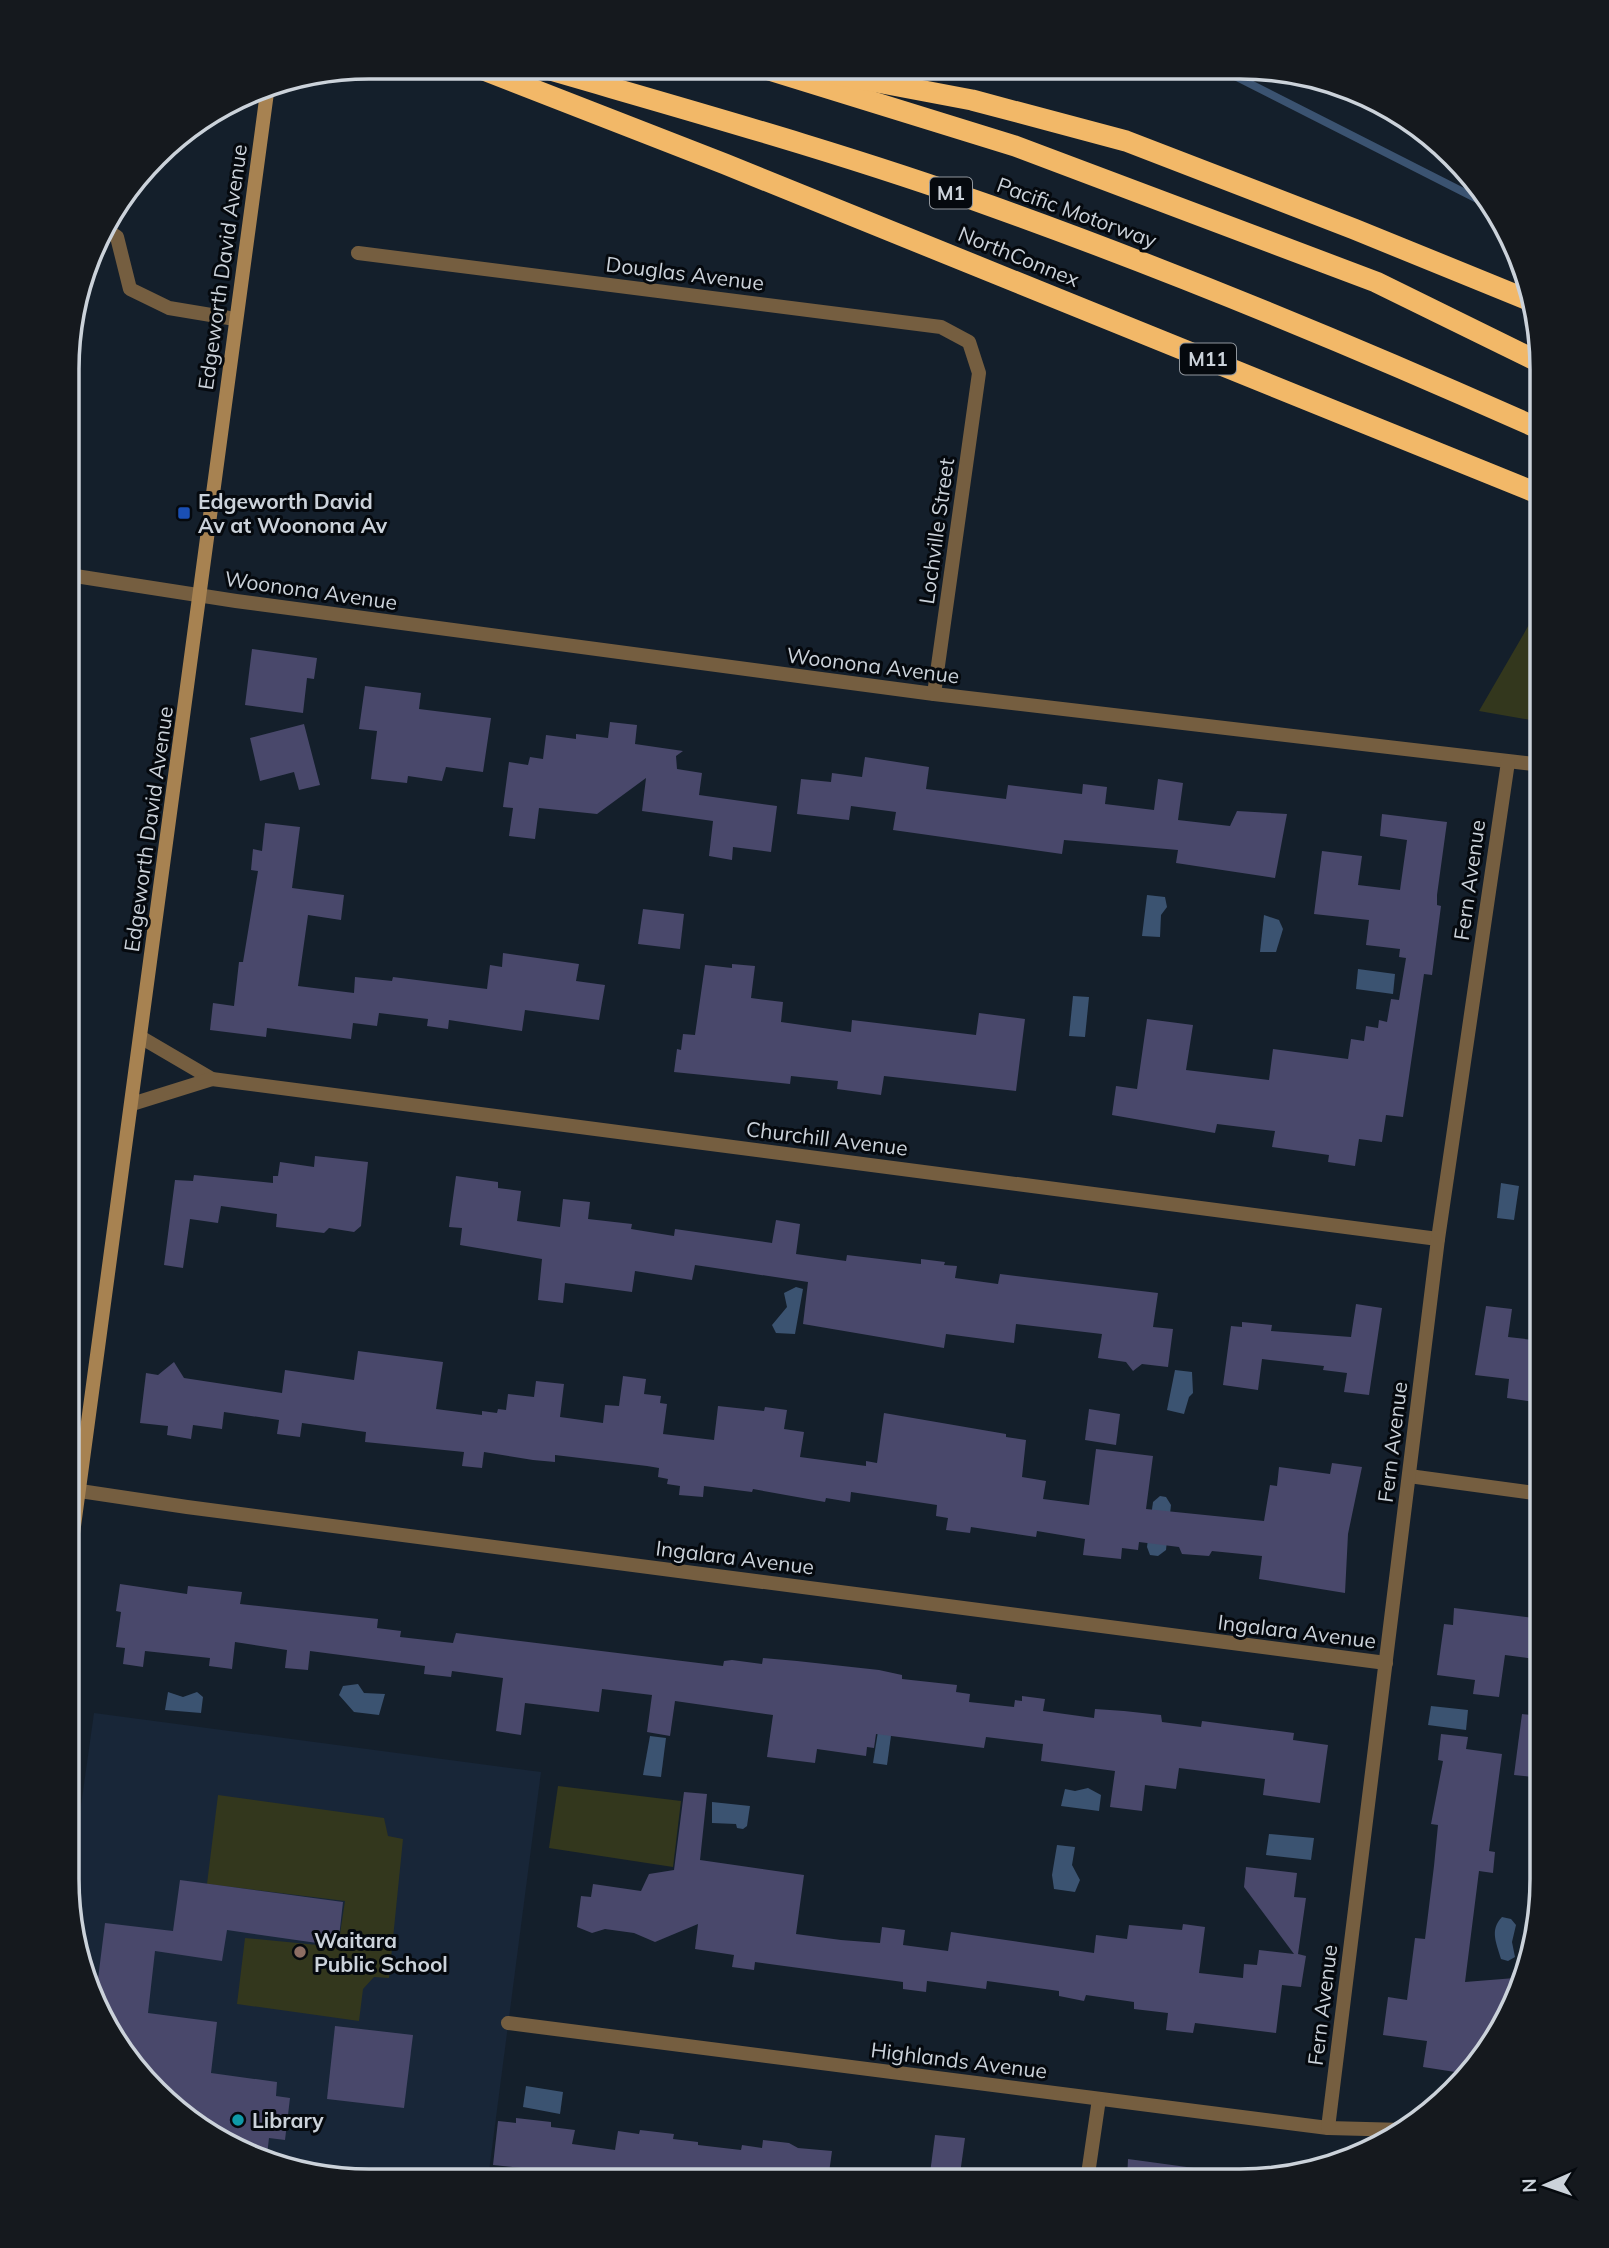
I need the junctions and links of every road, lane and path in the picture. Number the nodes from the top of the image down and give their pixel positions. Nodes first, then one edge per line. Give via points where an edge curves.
1 (507, 79) edge
2 (582, 79) edge
3 (799, 79) edge
4 (861, 79) edge
5 (266, 98) edge
6 (112, 234) edge
7 (358, 253) dead end
8 (1521, 297) edge
9 (235, 319) junction
10 (1530, 358) edge
11 (979, 373) joint
12 (1530, 425) edge
13 (1530, 490) edge
14 (79, 576) edge
15 (200, 596) junction
16 (934, 694) junction
17 (1508, 762) junction
18 (1530, 764) edge
19 (142, 1038) junction
20 (212, 1079) junction
21 (132, 1104) junction
22 (1438, 1239) junction
23 (1409, 1476) junction
24 (80, 1490) junction
25 (1530, 1492) edge
26 (79, 1497) edge
27 (1386, 1663) junction
28 (508, 2023) dead end
29 (1099, 2099) junction
30 (1328, 2128) junction
31 (1386, 2130) edge
32 (1089, 2169) edge

1 - 13 highway, NorthConnex / M11
2 - 12 highway, Pacific Motorway / M1 via 989,205 1353,346
3 - 10 highway, Pacific Motorway via 1015,146 1376,282
4 - 8 highway via 972,100 1126,141
5 - 9 main road, Edgeworth David Avenue
6 - 9 street via 117,237 130,289 169,308
7 - 11 street, Douglas Avenue via 941,327 969,342
9 - 15 main road, Edgeworth David Avenue
11 - 16 street, Lochville Street
14 - 15 street, Woonona Avenue
15 - 16 street, Woonona Avenue
15 - 19 main road, Edgeworth David Avenue
16 - 17 street, Woonona Avenue
17 - 18 street, Woonona Avenue
17 - 22 street, Fern Avenue
19 - 20 street, Churchill Avenue
19 - 21 main road, Edgeworth David Avenue
20 - 21 street, Churchill Avenue
20 - 22 street, Churchill Avenue
21 - 24 main road, Edgeworth David Avenue
22 - 23 street, Fern Avenue
23 - 25 street
23 - 27 street, Fern Avenue
24 - 26 main road, Edgeworth David Avenue
24 - 27 street, Ingalara Avenue
27 - 30 street, Fern Avenue
28 - 29 street, Highlands Avenue
29 - 30 street, Highlands Avenue
29 - 32 street
30 - 31 street, Highlands Avenue

